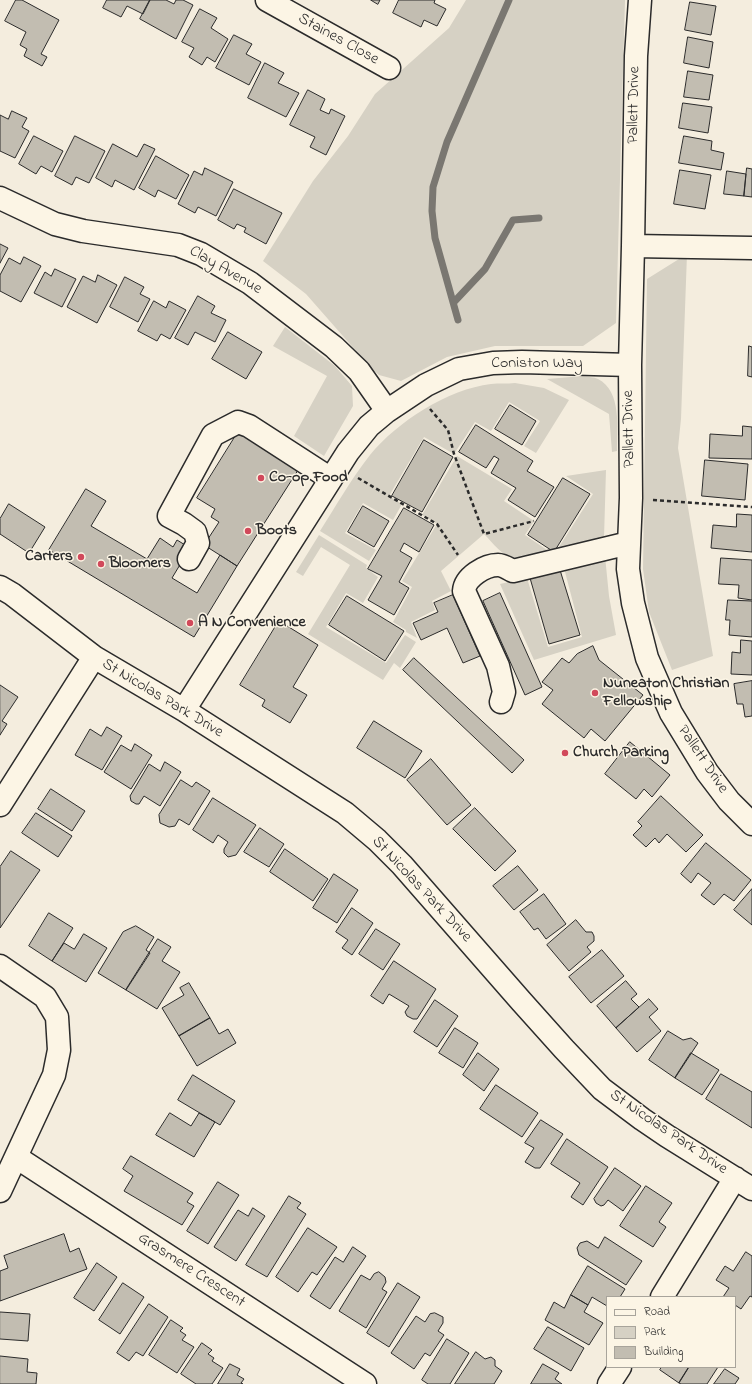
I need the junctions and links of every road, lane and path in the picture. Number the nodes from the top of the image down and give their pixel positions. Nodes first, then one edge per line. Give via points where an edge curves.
1 (267, 0) edge
2 (640, 0) edge
3 (388, 68) dead end
4 (0, 198) edge
5 (634, 246) junction
6 (752, 248) edge
7 (630, 365) junction
8 (428, 407) dead end
9 (387, 411) junction
10 (355, 476) dead end
11 (330, 478) junction
12 (631, 498) junction
13 (752, 507) edge
14 (534, 521) dead end
15 (628, 543) junction
16 (458, 556) dead end
17 (189, 559) dead end
18 (0, 587) edge
19 (94, 657) junction
20 (501, 702) dead end
21 (184, 710) junction
22 (0, 805) edge
23 (752, 824) edge
24 (0, 966) edge
25 (16, 1157) junction
26 (743, 1183) edge
27 (0, 1191) edge
28 (663, 1296) edge
29 (619, 1368) edge
30 (365, 1384) edge
31 (610, 1384) edge

1 - 3 street, Staines Close
2 - 5 street, Pallett Drive via 636,56
4 - 9 street, Clay Avenue via 55,224 83,231 178,245 201,254 250,283 334,347 359,371
5 - 6 street
5 - 7 street, Pallett Drive
7 - 9 street, Coniston Way via 522,362 486,364 459,370 432,382
7 - 12 street, Pallett Drive
8 - 14 path via 448,430 454,454 484,534
9 - 11 street, Coniston Way via 369,426
10 - 16 path via 437,524
11 - 17 street via 249,426 238,422 213,435 169,516 195,532 198,543
11 - 21 street, Coniston Way
12 - 13 path
12 - 15 street, Pallett Drive
15 - 20 street via 513,570 499,565 489,567 470,578 464,585 464,591 498,666 504,692
15 - 23 street, Pallett Drive via 628,569 633,603 647,658 668,706 707,772 729,801
18 - 19 street, St Nicolas Park Drive
19 - 21 street, St Nicolas Park Drive
19 - 22 street
21 - 26 street, St Nicolas Park Drive via 345,813 402,865 602,1089 666,1136
24 - 25 street via 45,997 57,1017 59,1050 54,1075
25 - 27 street
25 - 30 street, Grasmere Crescent
26 - 28 street
29 - 31 street

